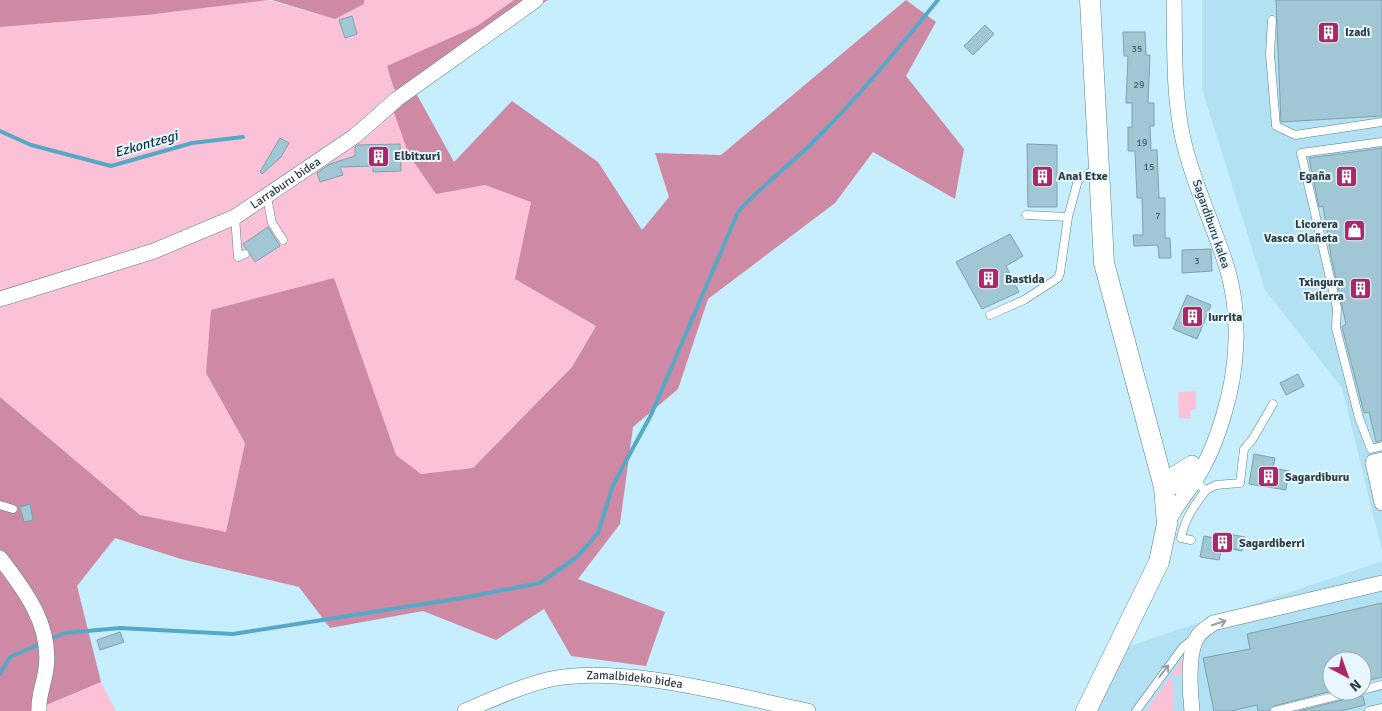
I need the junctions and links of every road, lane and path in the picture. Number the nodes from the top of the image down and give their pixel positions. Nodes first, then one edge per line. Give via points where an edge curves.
1 (536, 0) edge
2 (1090, 0) edge
3 (1174, 0) edge
4 (1272, 20) dead end
5 (1382, 122) edge
6 (1382, 142) edge
7 (1098, 172) junction
8 (267, 198) junction
9 (1026, 215) dead end
10 (235, 217) junction
11 (1068, 217) junction
12 (283, 240) dead end
13 (245, 254) dead end
14 (0, 299) edge
15 (990, 315) dead end
16 (1273, 404) dead end
17 (1382, 446) edge
18 (1154, 450) junction
19 (1382, 460) edge
20 (1195, 472) junction
21 (1164, 487) junction
22 (1206, 490) junction
23 (1382, 502) edge
24 (0, 504) edge
25 (13, 509) dead end
26 (1167, 524) junction
27 (1191, 540) dead end
28 (0, 558) edge
29 (1382, 583) edge
30 (1198, 635) junction
31 (1322, 700) edge
32 (1382, 708) edge
33 (39, 711) edge
34 (465, 711) edge
35 (808, 711) edge
36 (1086, 711) edge
37 (1136, 711) edge
38 (1192, 711) edge
39 (1275, 711) edge
40 (1369, 711) edge

1 - 8 street, Larraburu bidea via 397,99 355,136
2 - 7 street
3 - 20 street, Sagardiburu kalea via 1177,104 1184,141 1227,269 1235,303 1232,381 1212,446
4 - 5 lane via 1270,54 1276,126 1295,135
6 - 17 lane via 1301,153 1337,308 1336,328 1359,418 1371,449
7 - 11 lane via 1078,180
7 - 18 street via 1104,263
8 - 10 street, Larraburu bidea
8 - 12 lane via 272,223
9 - 11 lane
10 - 13 lane via 238,257
10 - 14 street, Larraburu bidea via 154,250
11 - 15 lane via 1058,278 1024,300
16 - 22 lane via 1244,449 1240,483 1216,485
18 - 20 street via 1175,465
18 - 21 street
19 - 23 street via 1373,462
20 - 21 street, Sagardiburu kalea via 1174,474
20 - 22 lane
20 - 26 street, Sagardiburu kalea
21 - 26 street
22 - 27 lane via 1184,525 1182,538
24 - 25 lane
26 - 36 street via 1164,546 1152,578
28 - 33 street via 27,594 42,630 47,657
30 -> 29 street via 1213,624
37 -> 30 lane via 1183,647
30 - 38 street via 1191,665
31 - 39 lane
32 - 40 lane
34 - 35 street, Zamalbideko bidea via 516,689 552,679 595,676 647,679

